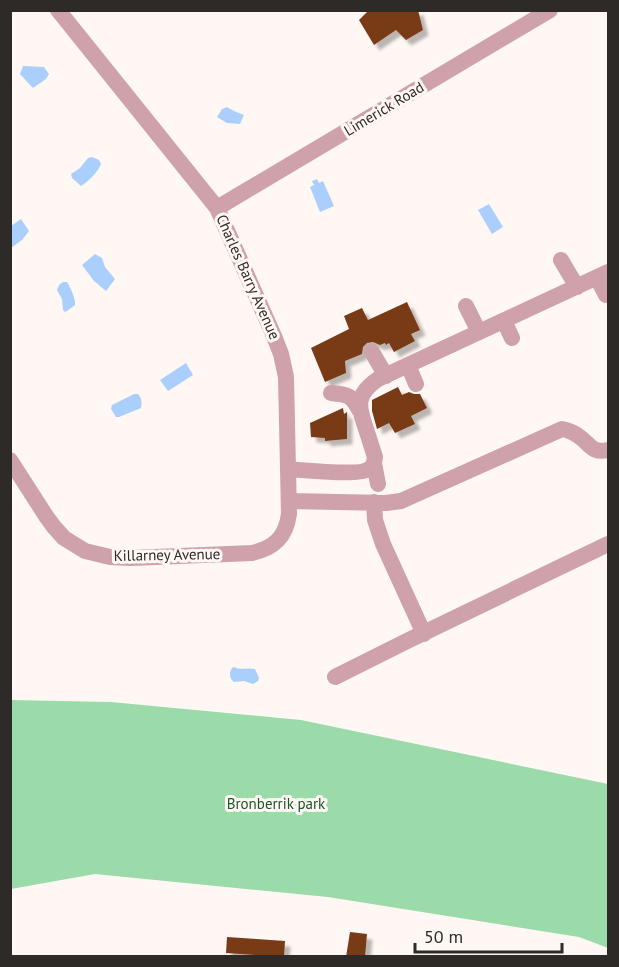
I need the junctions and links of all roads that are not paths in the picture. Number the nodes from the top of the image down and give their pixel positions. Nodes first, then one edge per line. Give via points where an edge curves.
1 (58, 10) edge
2 (550, 10) edge
3 (217, 208) junction
4 (561, 260) dead end
5 (603, 275) edge
6 (577, 288) junction
7 (606, 295) dead end
8 (466, 306) dead end
9 (504, 321) junction
10 (480, 332) junction
11 (512, 338) dead end
12 (372, 352) dead end
13 (408, 365) junction
14 (386, 376) junction
15 (416, 384) dead end
16 (331, 393) dead end
17 (360, 411) junction
18 (609, 450) edge
19 (10, 460) edge
20 (374, 463) junction
21 (288, 469) junction
22 (378, 484) dead end
23 (289, 501) junction
24 (380, 503) junction
25 (609, 544) edge
26 (261, 551) joint
27 (423, 634) junction
28 (335, 678) dead end

1 - 3 street, Charles Barry Avenue
2 - 3 street, Limerick Road
3 - 21 street, Charles Barry Avenue via 281,354 286,377
4 - 6 street
5 - 6 street
5 - 7 street
6 - 9 street
8 - 10 street
9 - 10 street
9 - 11 street
10 - 13 street
12 - 14 street
13 - 14 street
13 - 15 street
14 - 17 street via 364,392
16 - 17 street via 353,398
17 - 20 street
18 - 24 street via 594,449 577,434 562,429 401,501
19 - 26 street, Killarney Avenue via 54,527 85,550 131,558
20 - 21 street via 362,472
20 - 22 street
21 - 23 street, Charles Barry Avenue
23 - 24 street
23 - 26 street, Charles Barry Avenue via 285,530 275,543
24 - 27 street via 375,520
25 - 27 street
27 - 28 street

